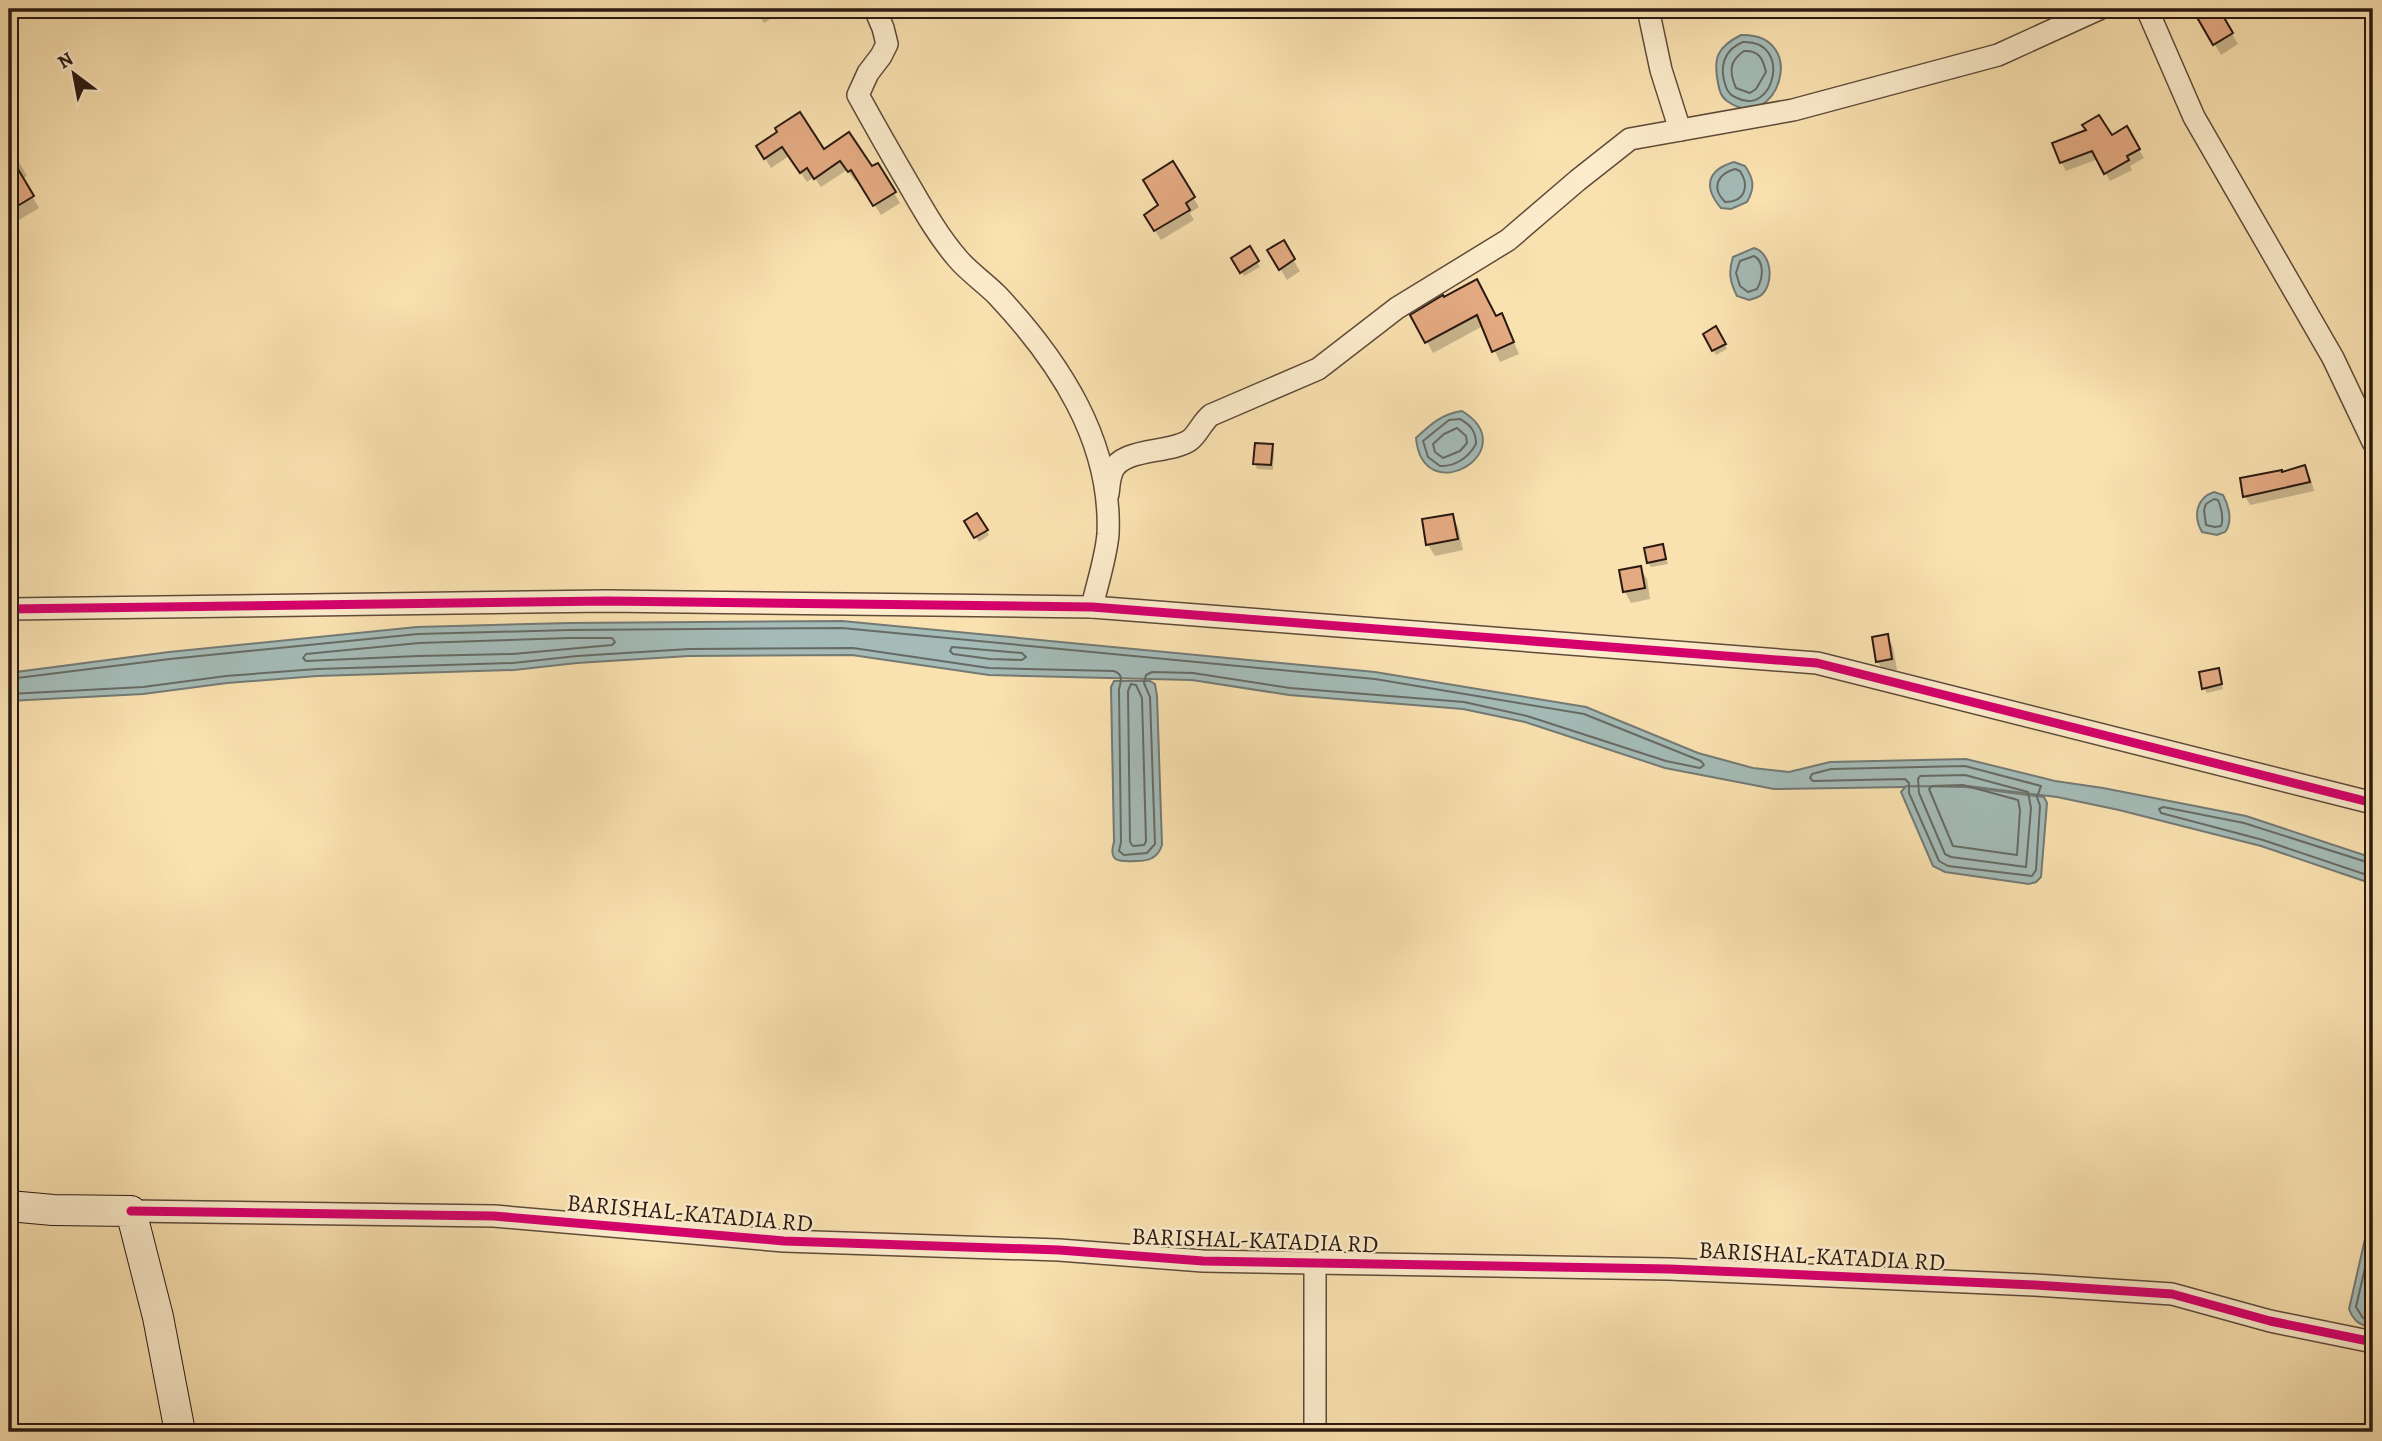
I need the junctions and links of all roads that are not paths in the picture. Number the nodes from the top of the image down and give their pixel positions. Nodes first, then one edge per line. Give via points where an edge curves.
1 (875, 9) edge
2 (1648, 9) edge
3 (2099, 9) edge
4 (2147, 9) edge
5 (1680, 130) junction
6 (2373, 442) edge
7 (1108, 494) junction
8 (1092, 607) junction
9 (9, 609) edge
10 (2373, 803) edge
11 (9, 1206) edge
12 (131, 1211) junction
13 (1315, 1263) junction
14 (2373, 1342) edge
15 (180, 1432) edge
16 (1315, 1432) edge

1 - 7 street via 887,44 858,95 936,230 1058,370 1080,406
2 - 5 street
3 - 5 street via 1998,55 1793,110
4 - 6 street via 2194,117 2333,358
5 - 7 street via 1630,139 1508,240 1397,309 1318,369 1211,415 1192,440 1118,463 1112,470
7 - 8 street via 1108,537
8 - 9 street via 607,601
8 - 10 street via 1817,663
11 - 12 main road, BARISHAL-KATADIA RD
12 - 13 street, BARISHAL-KATADIA RD via 494,1216 784,1241
12 - 15 main road
13 - 14 street, BARISHAL-KATADIA RD via 1669,1269 2172,1294
13 - 16 street

